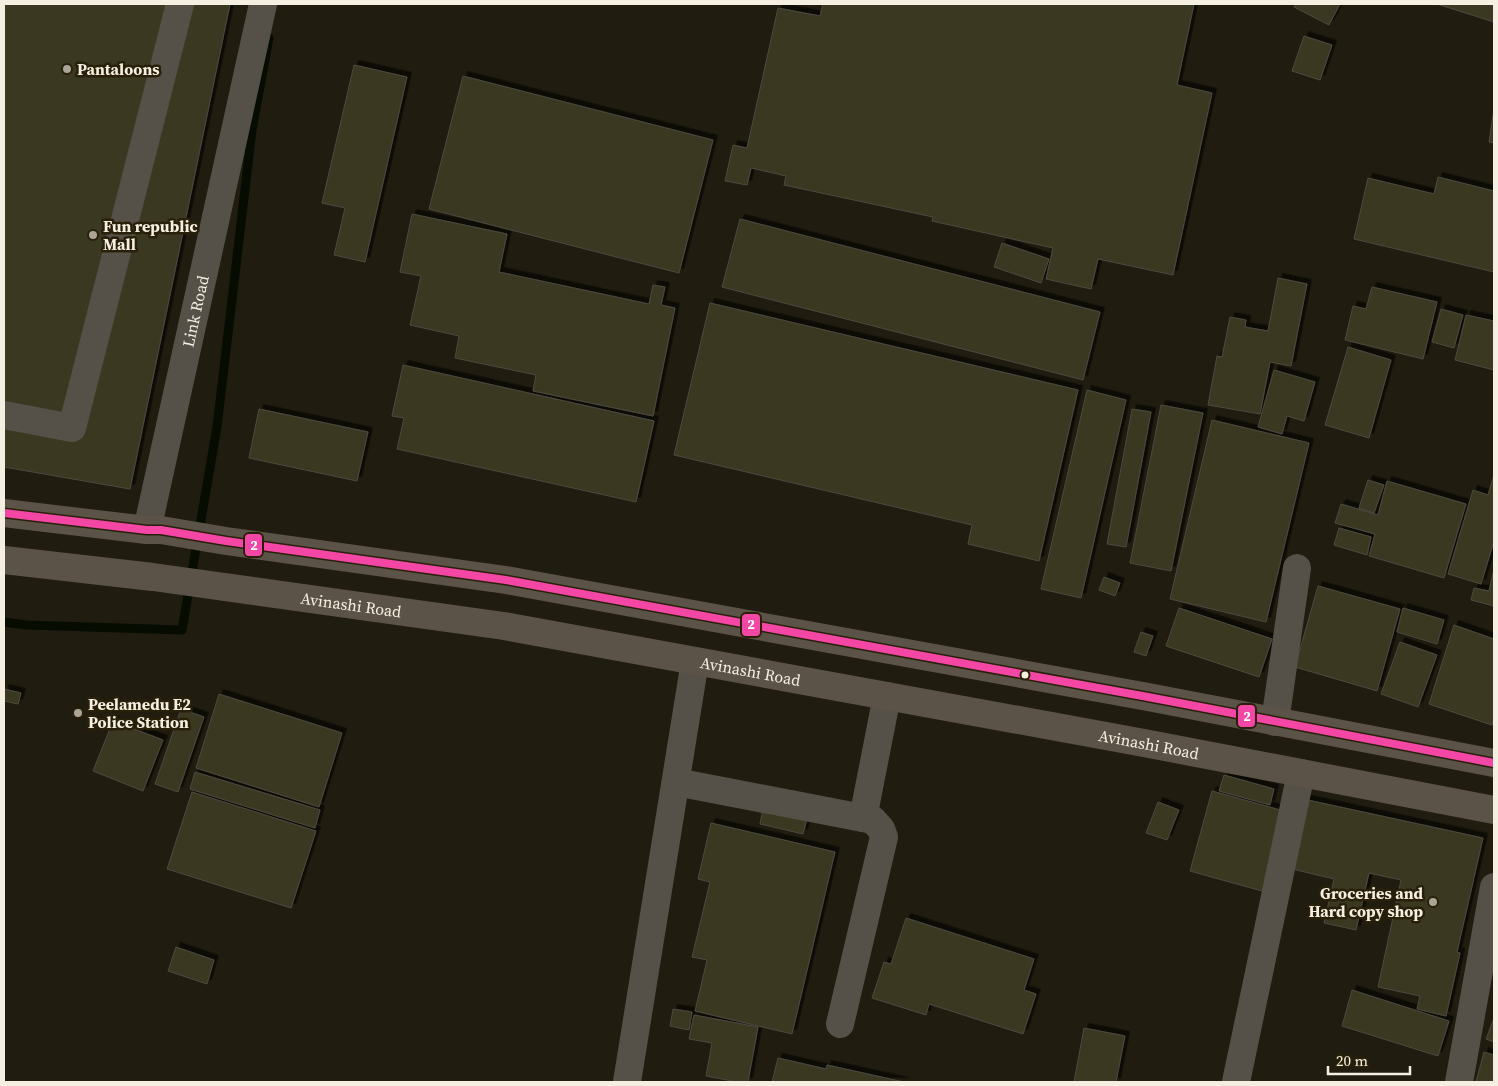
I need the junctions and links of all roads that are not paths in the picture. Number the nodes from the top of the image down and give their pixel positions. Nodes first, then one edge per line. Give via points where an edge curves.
1 (180, 4) edge
2 (263, 4) edge
3 (4, 415) edge
4 (4, 513) edge
5 (154, 530) junction
6 (4, 560) edge
7 (1297, 568) dead end
8 (695, 661) junction
9 (887, 696) junction
10 (1275, 722) junction
11 (1494, 763) edge
12 (1301, 773) junction
13 (676, 782) junction
14 (1494, 810) edge
15 (863, 818) junction
16 (1494, 887) edge
17 (840, 1024) dead end
18 (627, 1082) edge
19 (1236, 1082) edge
20 (1459, 1082) edge

1 - 3 street via 72,428
2 - 5 street, Link Road
4 - 5 main road
5 - 10 main road via 506,580
6 - 8 main road, Avinashi Road via 153,577 504,626
7 - 10 street
8 - 9 main road, Avinashi Road
8 - 13 street
9 - 12 main road, Avinashi Road
9 - 15 street
10 - 11 main road
12 - 14 main road, Avinashi Road
12 - 19 street
13 - 15 street
13 - 18 street
15 - 17 street via 873,820 884,837
16 - 20 street

